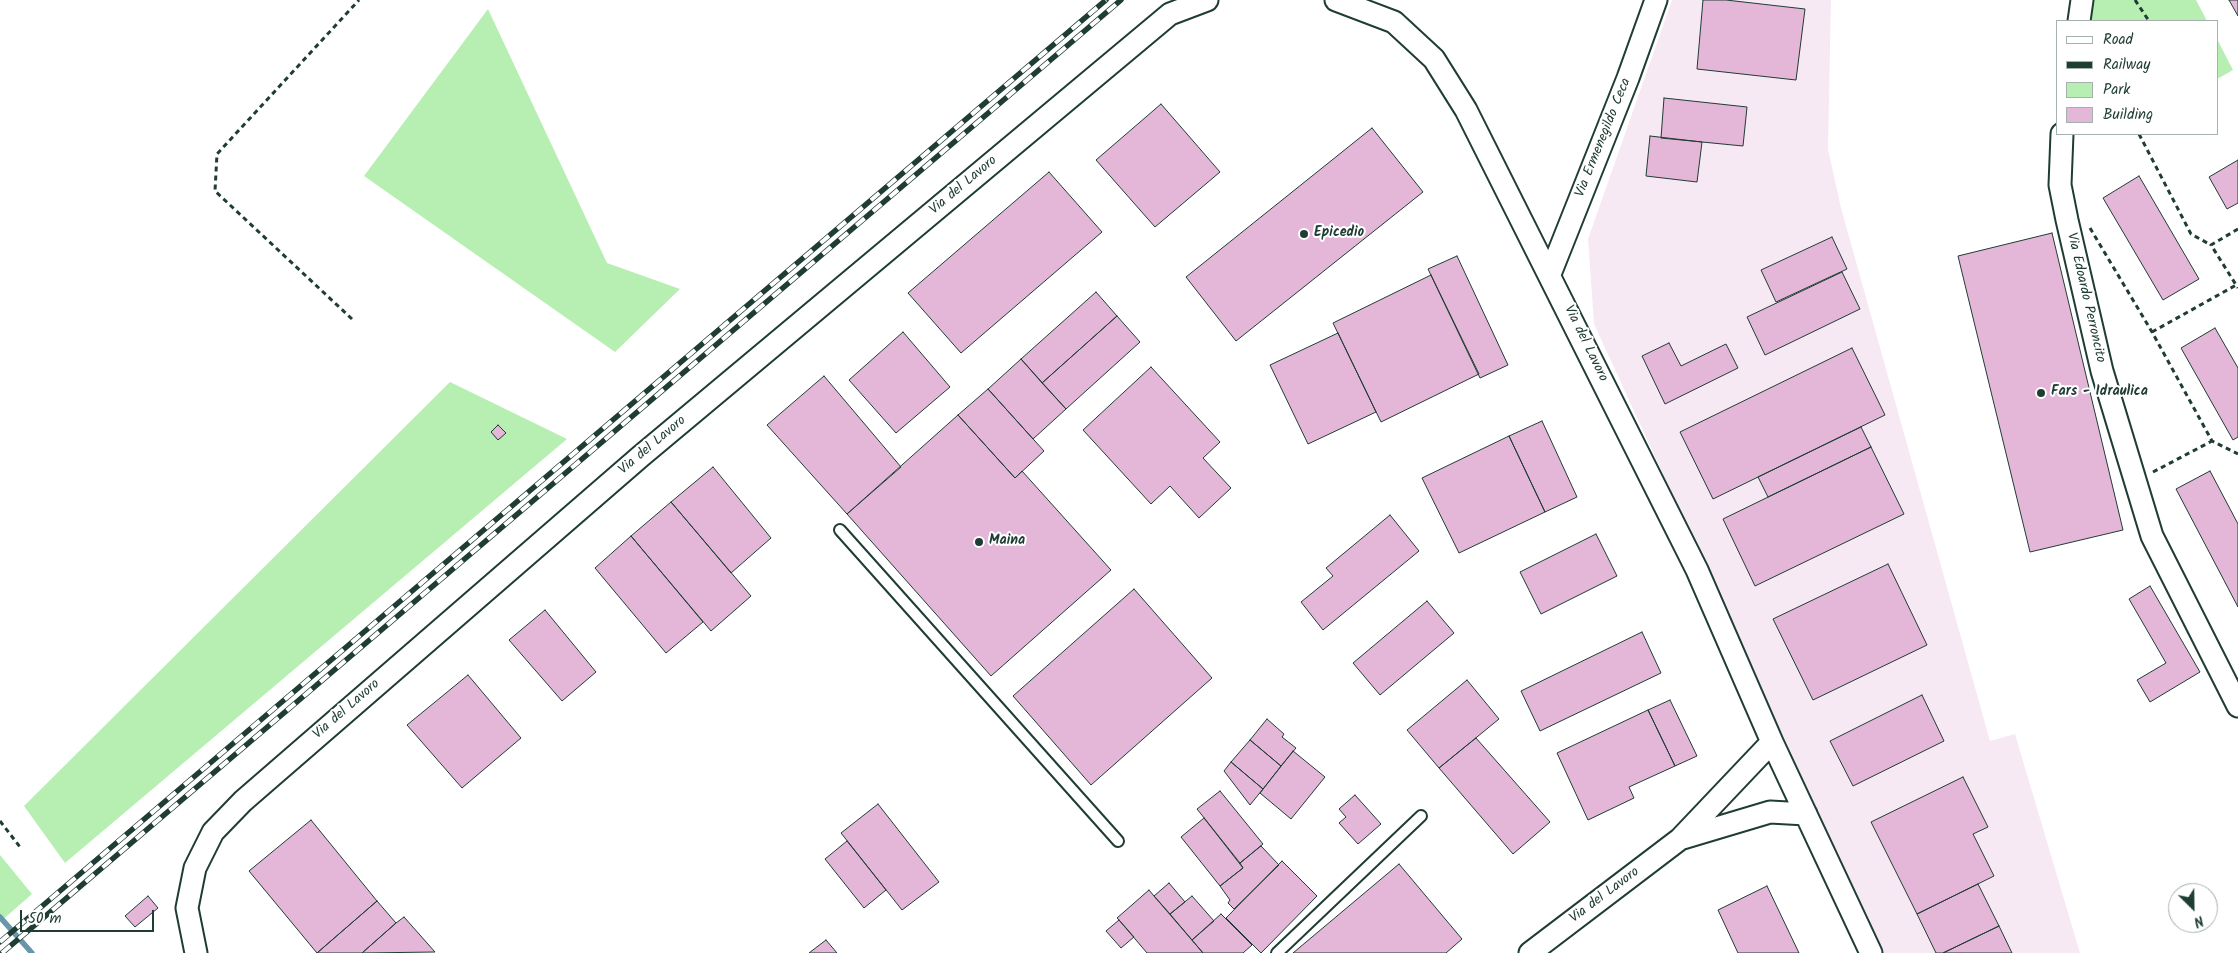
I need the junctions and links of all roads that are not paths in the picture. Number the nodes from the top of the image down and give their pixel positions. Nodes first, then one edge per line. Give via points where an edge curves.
1 (1207, 0) edge
2 (1336, 0) edge
3 (1656, 0) edge
4 (2082, 0) edge
5 (2079, 20) edge
6 (2062, 135) edge
7 (1550, 274) junction
8 (840, 530) dead end
9 (2238, 706) edge
10 (1772, 742) junction
11 (1806, 814) junction
12 (1421, 816) dead end
13 (1680, 839) junction
14 (1118, 841) dead end
15 (196, 953) edge
16 (1276, 953) edge
17 (1530, 953) edge
18 (1871, 953) edge

1 - 15 street, Via del Lavoro via 1170,14 640,456 242,801 213,832 195,868 187,908
2 - 7 street, Via del Lavoro via 1394,22 1434,59 1466,110
3 - 7 street, Via Ermenegildo Ceca
4 - 5 street
6 - 9 street, Via Edoardo Perroncito via 2060,185 2067,220 2102,371 2152,536
7 - 10 street, Via del Lavoro via 1697,570
8 - 14 lane
10 - 11 street, Via del Lavoro
10 - 13 street, Via del Lavoro
11 - 13 street, Via del Lavoro via 1770,812
11 - 18 street, Via del Lavoro
12 - 16 lane
13 - 17 street, Via del Lavoro

